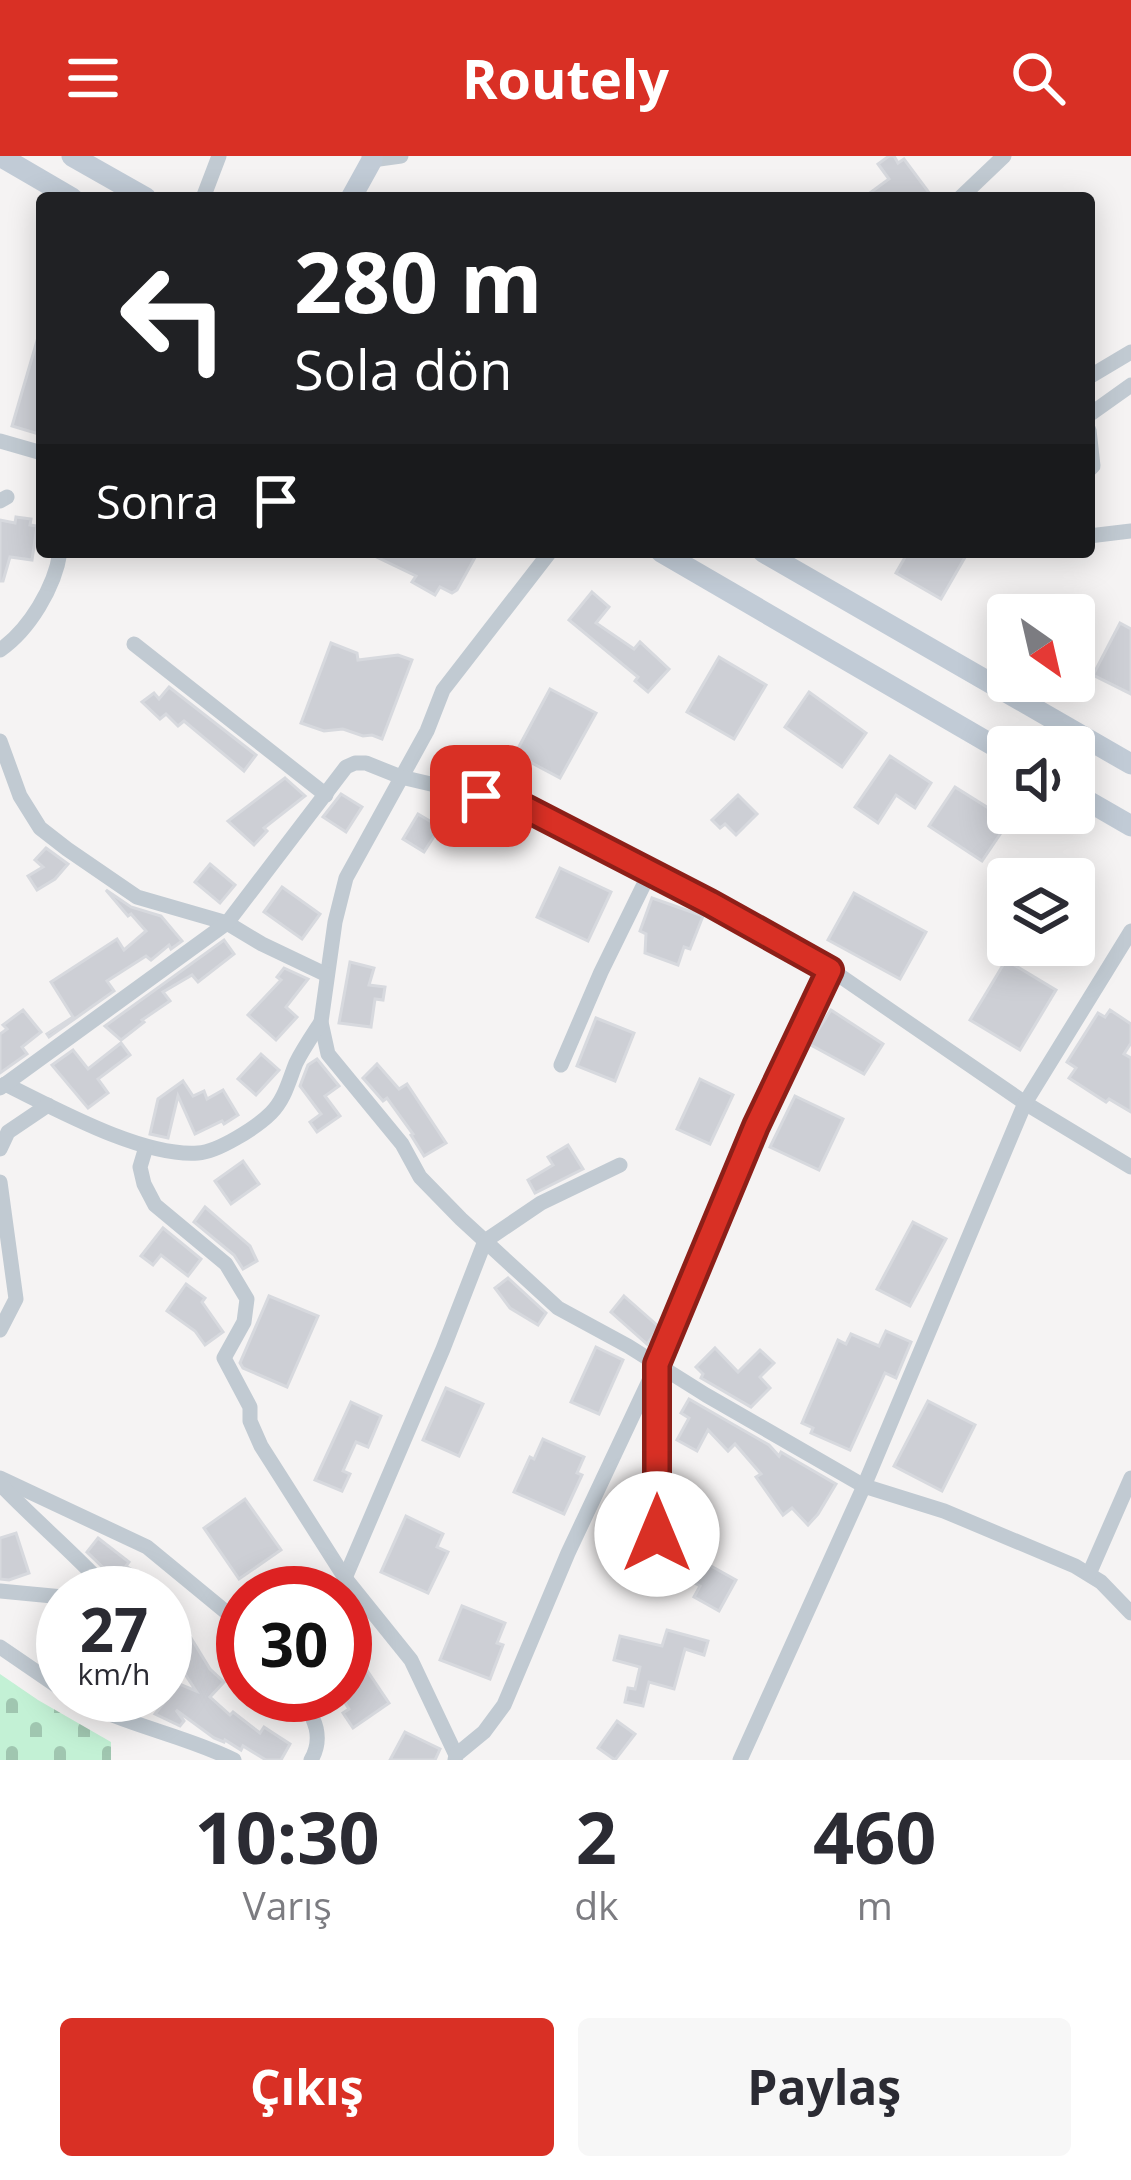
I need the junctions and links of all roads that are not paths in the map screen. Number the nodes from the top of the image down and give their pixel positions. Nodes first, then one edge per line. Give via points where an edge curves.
1 (0, 156) edge
2 (72, 156) edge
3 (219, 156) edge
4 (401, 156) edge
5 (1004, 156) edge
6 (372, 158) edge
7 (62, 192) edge
8 (135, 192) edge
9 (205, 192) edge
10 (354, 192) edge
11 (966, 192) edge
12 (1131, 352) edge
13 (1095, 373) edge
14 (1131, 385) edge
15 (1095, 411) edge
16 (0, 441) edge
17 (36, 451) edge
18 (1131, 531) edge
19 (1095, 535) edge
20 (59, 558) edge
21 (545, 558) edge
22 (672, 558) edge
23 (773, 558) edge
24 (134, 644) dead end
25 (0, 650) edge
26 (0, 741) edge
27 (987, 742) edge
28 (1131, 764) edge
29 (401, 776) junction
30 (326, 795) junction
31 (1095, 805) edge
32 (1131, 826) edge
33 (650, 872) junction
34 (227, 922) junction
35 (1131, 931) edge
36 (830, 970) junction
37 (327, 975) junction
38 (320, 1022) junction
39 (561, 1065) dead end
40 (3, 1086) edge
41 (1025, 1103) junction
42 (48, 1105) junction
43 (146, 1147) junction
44 (0, 1149) edge
45 (620, 1165) dead end
46 (1131, 1167) edge
47 (0, 1182) edge
48 (485, 1241) junction
49 (0, 1330) edge
50 (657, 1364) junction
51 (1131, 1478) edge
52 (0, 1481) edge
53 (864, 1486) junction
54 (657, 1534) dead end
55 (86, 1566) edge
56 (337, 1566) edge
57 (350, 1566) edge
58 (1089, 1574) junction
59 (0, 1591) edge
60 (36, 1594) edge
61 (216, 1604) edge
62 (372, 1612) edge
63 (1131, 1613) edge
64 (0, 1647) edge
65 (36, 1672) edge
66 (138, 1722) edge
67 (316, 1722) edge
68 (456, 1758) edge
69 (234, 1760) edge
70 (310, 1760) edge
71 (740, 1760) edge

1 - 7 main road
2 - 8 main road
3 - 9 street
4 - 6 street
5 - 11 street
6 - 10 main road
12 - 13 street
14 - 15 street
16 - 17 street
18 - 19 street
20 - 25 street via 31,619
21 - 29 street via 443,691
22 - 27 main road
23 - 28 main road
24 - 30 street
26 - 34 street via 40,828 137,896
29 - 30 street via 355,763
29 - 33 street via 520,805
29 - 37 street via 346,878
30 - 34 street
31 - 32 main road
33 - 36 street
33 - 39 street
34 - 37 street
34 - 40 street
35 - 41 street
36 - 41 street
36 - 50 street
37 - 38 street
38 - 43 street via 272,1112 201,1154
38 - 48 street via 328,1054 420,1177
40 - 42 street
41 - 46 street
41 - 53 street
42 - 43 street
42 - 44 street via 8,1132
43 - 56 street via 140,1166 155,1204 226,1264 247,1299 224,1358 261,1446
45 - 48 street
47 - 49 street via 16,1299
48 - 50 street via 558,1308
48 - 57 street
50 - 53 street
50 - 54 street
50 - 68 street via 504,1705
51 - 58 street
52 - 55 street
52 - 61 street via 147,1547
53 - 58 street
53 - 71 street
58 - 63 street
59 - 60 street
62 - 68 street via 411,1660
64 - 65 street
66 - 69 street
67 - 70 street via 318,1748

